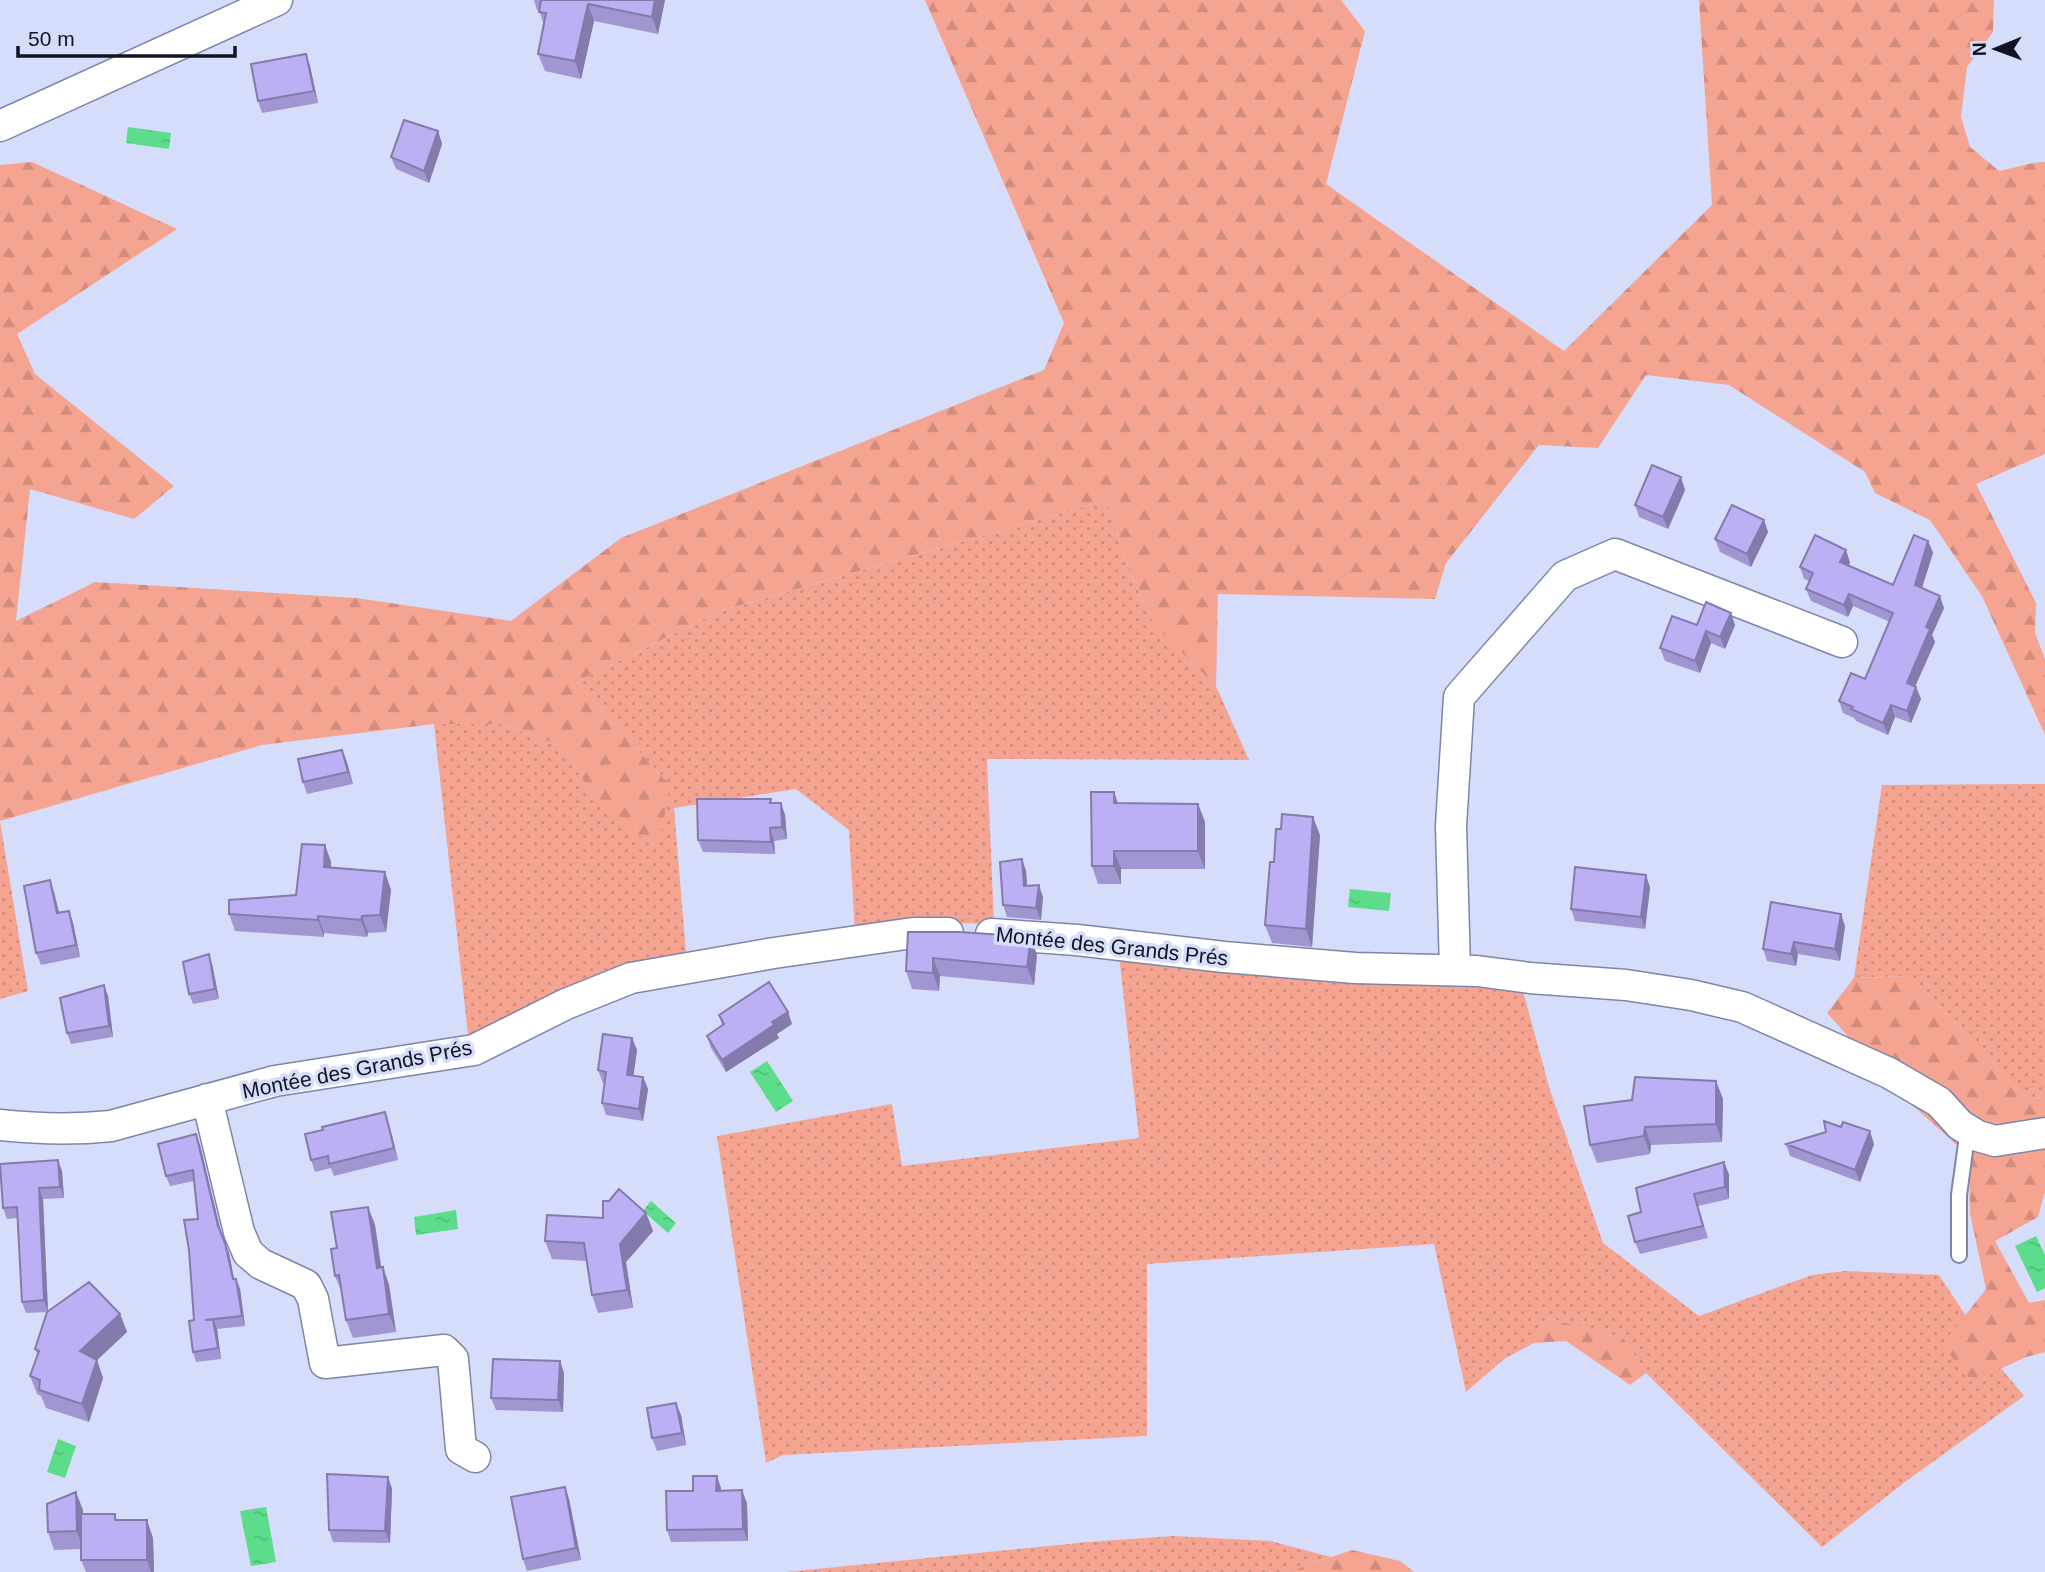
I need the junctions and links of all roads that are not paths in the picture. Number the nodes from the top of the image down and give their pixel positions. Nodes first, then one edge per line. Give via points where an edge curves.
1 (277, 0) edge
2 (0, 126) edge
3 (1842, 642) dead end
4 (1455, 970) junction
5 (207, 1099) junction
6 (0, 1125) edge
7 (1968, 1129) junction
8 (2045, 1133) edge
9 (1959, 1255) dead end
10 (475, 1457) dead end

1 - 2 street
3 - 4 street via 1615,554 1565,576 1459,696 1451,826
4 - 5 street, Montée des Grands Prés via 1355,968 1077,940 913,933 631,978 474,1050 275,1081
4 - 7 street, Montée des Grands Prés via 1626,985 1742,1007 1889,1073 1939,1102
5 - 6 street, Montée des Grands Prés via 97,1127
5 - 10 street via 247,1253 306,1285 325,1363 444,1350 453,1359 461,1449
7 - 8 street, Montée des Grands Prés via 1995,1141
7 - 9 lane via 1959,1195

